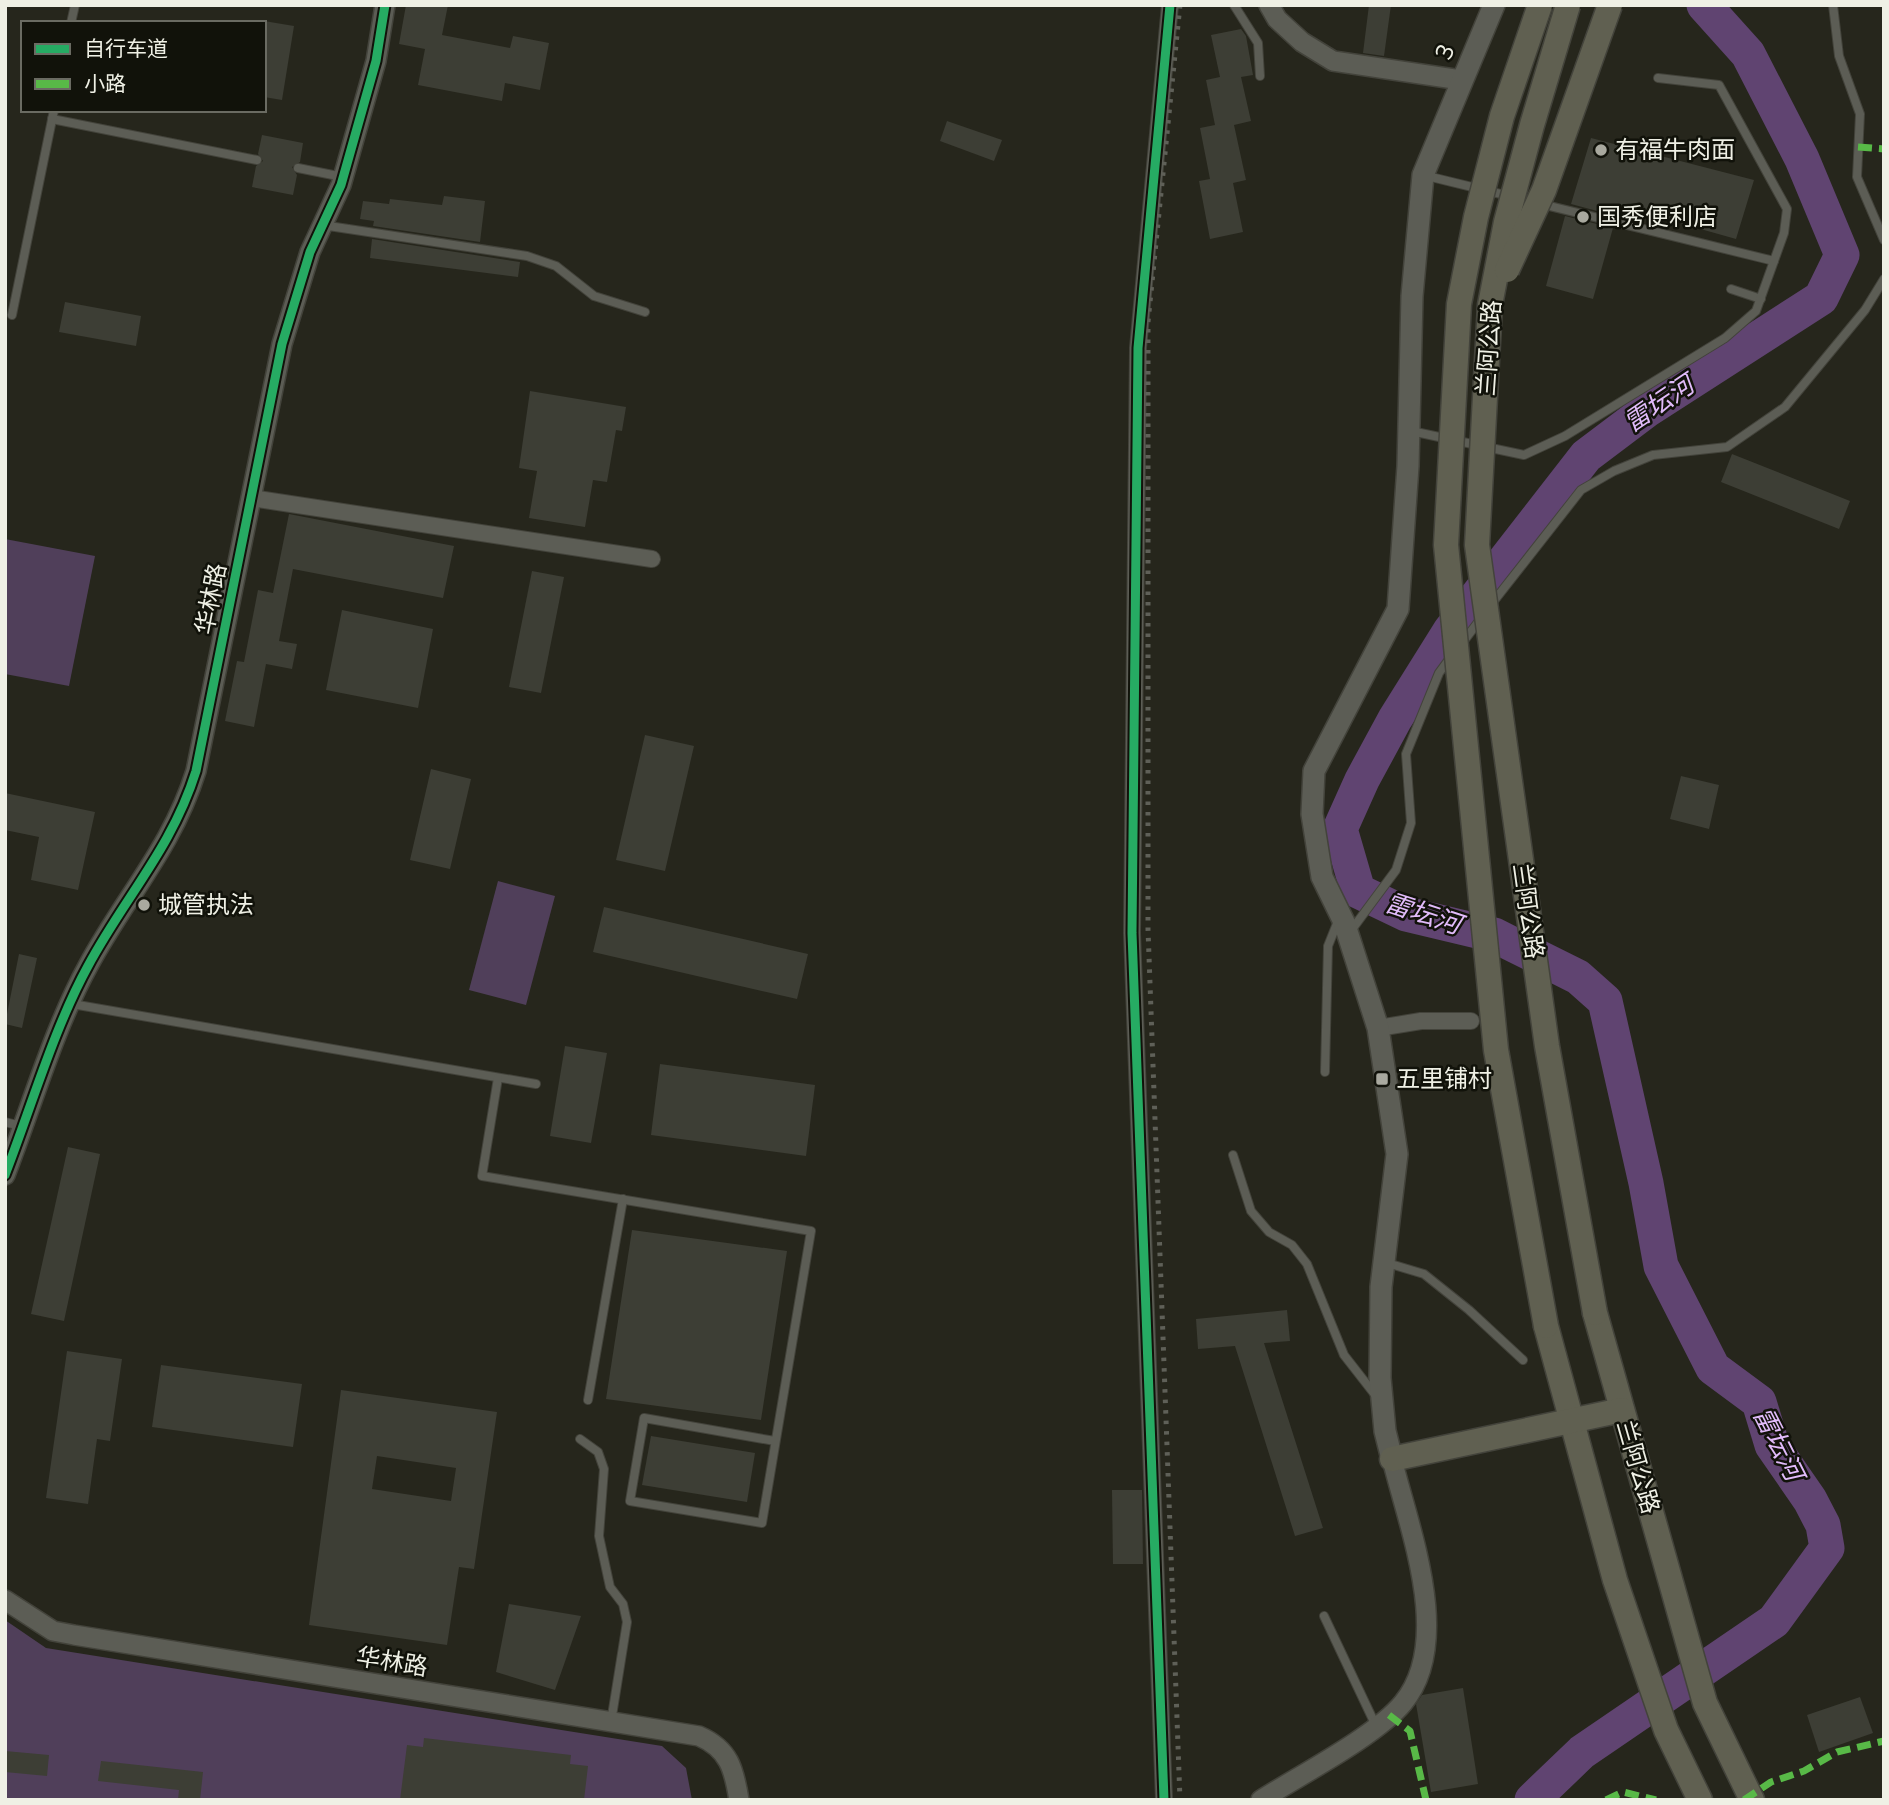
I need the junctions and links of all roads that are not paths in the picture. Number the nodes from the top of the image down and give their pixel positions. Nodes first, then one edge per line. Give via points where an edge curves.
1 (385, 5) edge
2 (1170, 5) edge
3 (1234, 5) edge
4 (1269, 5) edge
5 (1494, 5) edge
6 (1540, 5) edge
7 (1568, 5) edge
8 (1610, 5) edge
9 (1833, 5) edge
10 (1260, 76) dead end
11 (1658, 78) dead end
12 (1461, 80) junction
13 (53, 115) edge
14 (257, 160) dead end
15 (298, 169) dead end
16 (1423, 175) junction
17 (343, 177) junction
18 (322, 225) junction
19 (1884, 240) edge
20 (1774, 261) junction
21 (1884, 279) edge
22 (1731, 289) dead end
23 (1761, 299) junction
24 (1490, 305) junction
25 (645, 312) dead end
26 (12, 315) dead end
27 (1408, 430) junction
28 (251, 498) junction
29 (652, 559) dead end
30 (1345, 925) junction
31 (72, 1004) junction
32 (1471, 1021) dead end
33 (1378, 1028) junction
34 (1325, 1072) dead end
35 (498, 1078) junction
36 (536, 1084) dead end
37 (15, 1124) edge
38 (1233, 1155) dead end
39 (5, 1175) edge
40 (623, 1199) junction
41 (1384, 1262) junction
42 (1523, 1360) dead end
43 (588, 1400) dead end
44 (1382, 1404) junction
45 (1622, 1410) junction
46 (1572, 1422) junction
47 (580, 1439) dead end
48 (775, 1440) junction
49 (1392, 1459) junction
50 (5, 1600) edge
51 (1324, 1616) dead end
52 (611, 1722) junction
53 (1376, 1727) junction
54 (740, 1800) edge
55 (1164, 1800) edge
56 (1261, 1800) edge
57 (1700, 1800) edge
58 (1752, 1800) edge

1 - 17 street, 华林路 via 376,61
2 - 55 street via 1138,348 1132,933
3 - 10 lane via 1258,43
4 - 12 street via 1302,42 1334,61
5 - 12 main road, 3
6 - 46 highway, 兰阿公路, bridge via 1502,116 1459,304 1446,545 1496,1050 1546,1326
7 - 24 highway, 兰阿公路, bridge via 1506,222
8 - 24 highway, bridge via 1544,190
9 - 19 lane via 1839,55 1860,114 1857,177
11 - 20 lane via 1719,85 1787,209
12 - 16 main road, 3
13 - 14 lane
13 - 26 lane
15 - 17 lane
16 - 20 lane
16 - 27 main road, 3 via 1412,296
17 - 18 street, 华林路
18 - 25 lane via 527,256 556,266 594,296
18 - 28 street, 华林路 via 282,344
20 - 23 lane
21 - 30 lane via 1865,310 1784,407 1727,447 1653,455 1581,490 1440,673 1406,754 1411,823 1396,870 1369,907
22 - 23 lane
23 - 27 lane via 1756,311 1725,338 1576,429 1524,455
24 - 45 highway, 兰阿公路, bridge via 1477,545 1547,1046 1595,1313
27 - 30 main road, 3 via 1398,609 1314,771 1312,814 1322,877
28 - 29 street
28 - 31 street, 华林路 via 197,771 186,803 153,866 99,946
30 - 33 main road, 3
30 - 34 lane via 1328,946
31 - 35 lane
31 - 37 street, 华林路
32 - 33 street via 1421,1021
33 - 41 main road, 3 via 1397,1154
35 - 36 lane
35 - 40 lane via 482,1176
37 - 39 street, 华林路
38 - 44 lane via 1251,1211 1307,1264 1345,1355
40 - 43 lane
40 - 48 lane via 811,1231
41 - 42 lane via 1424,1275
41 - 44 main road, 3
44 - 49 main road, 3
45 - 46 highway
45 - 58 highway, 兰阿公路 via 1705,1703
46 - 49 highway
46 - 57 highway, 兰阿公路 via 1665,1730
47 - 52 lane via 598,1452 604,1469 600,1536 610,1587 623,1604 627,1622
48 - 48 lane via 762,1523 630,1501 644,1419
49 - 53 street via 1428,1623 1422,1671 1403,1703
50 - 52 street, 华林路 via 53,1630 74,1635
51 - 53 lane
52 - 54 street, 华林路 via 699,1736 716,1743 735,1770
53 - 56 street

